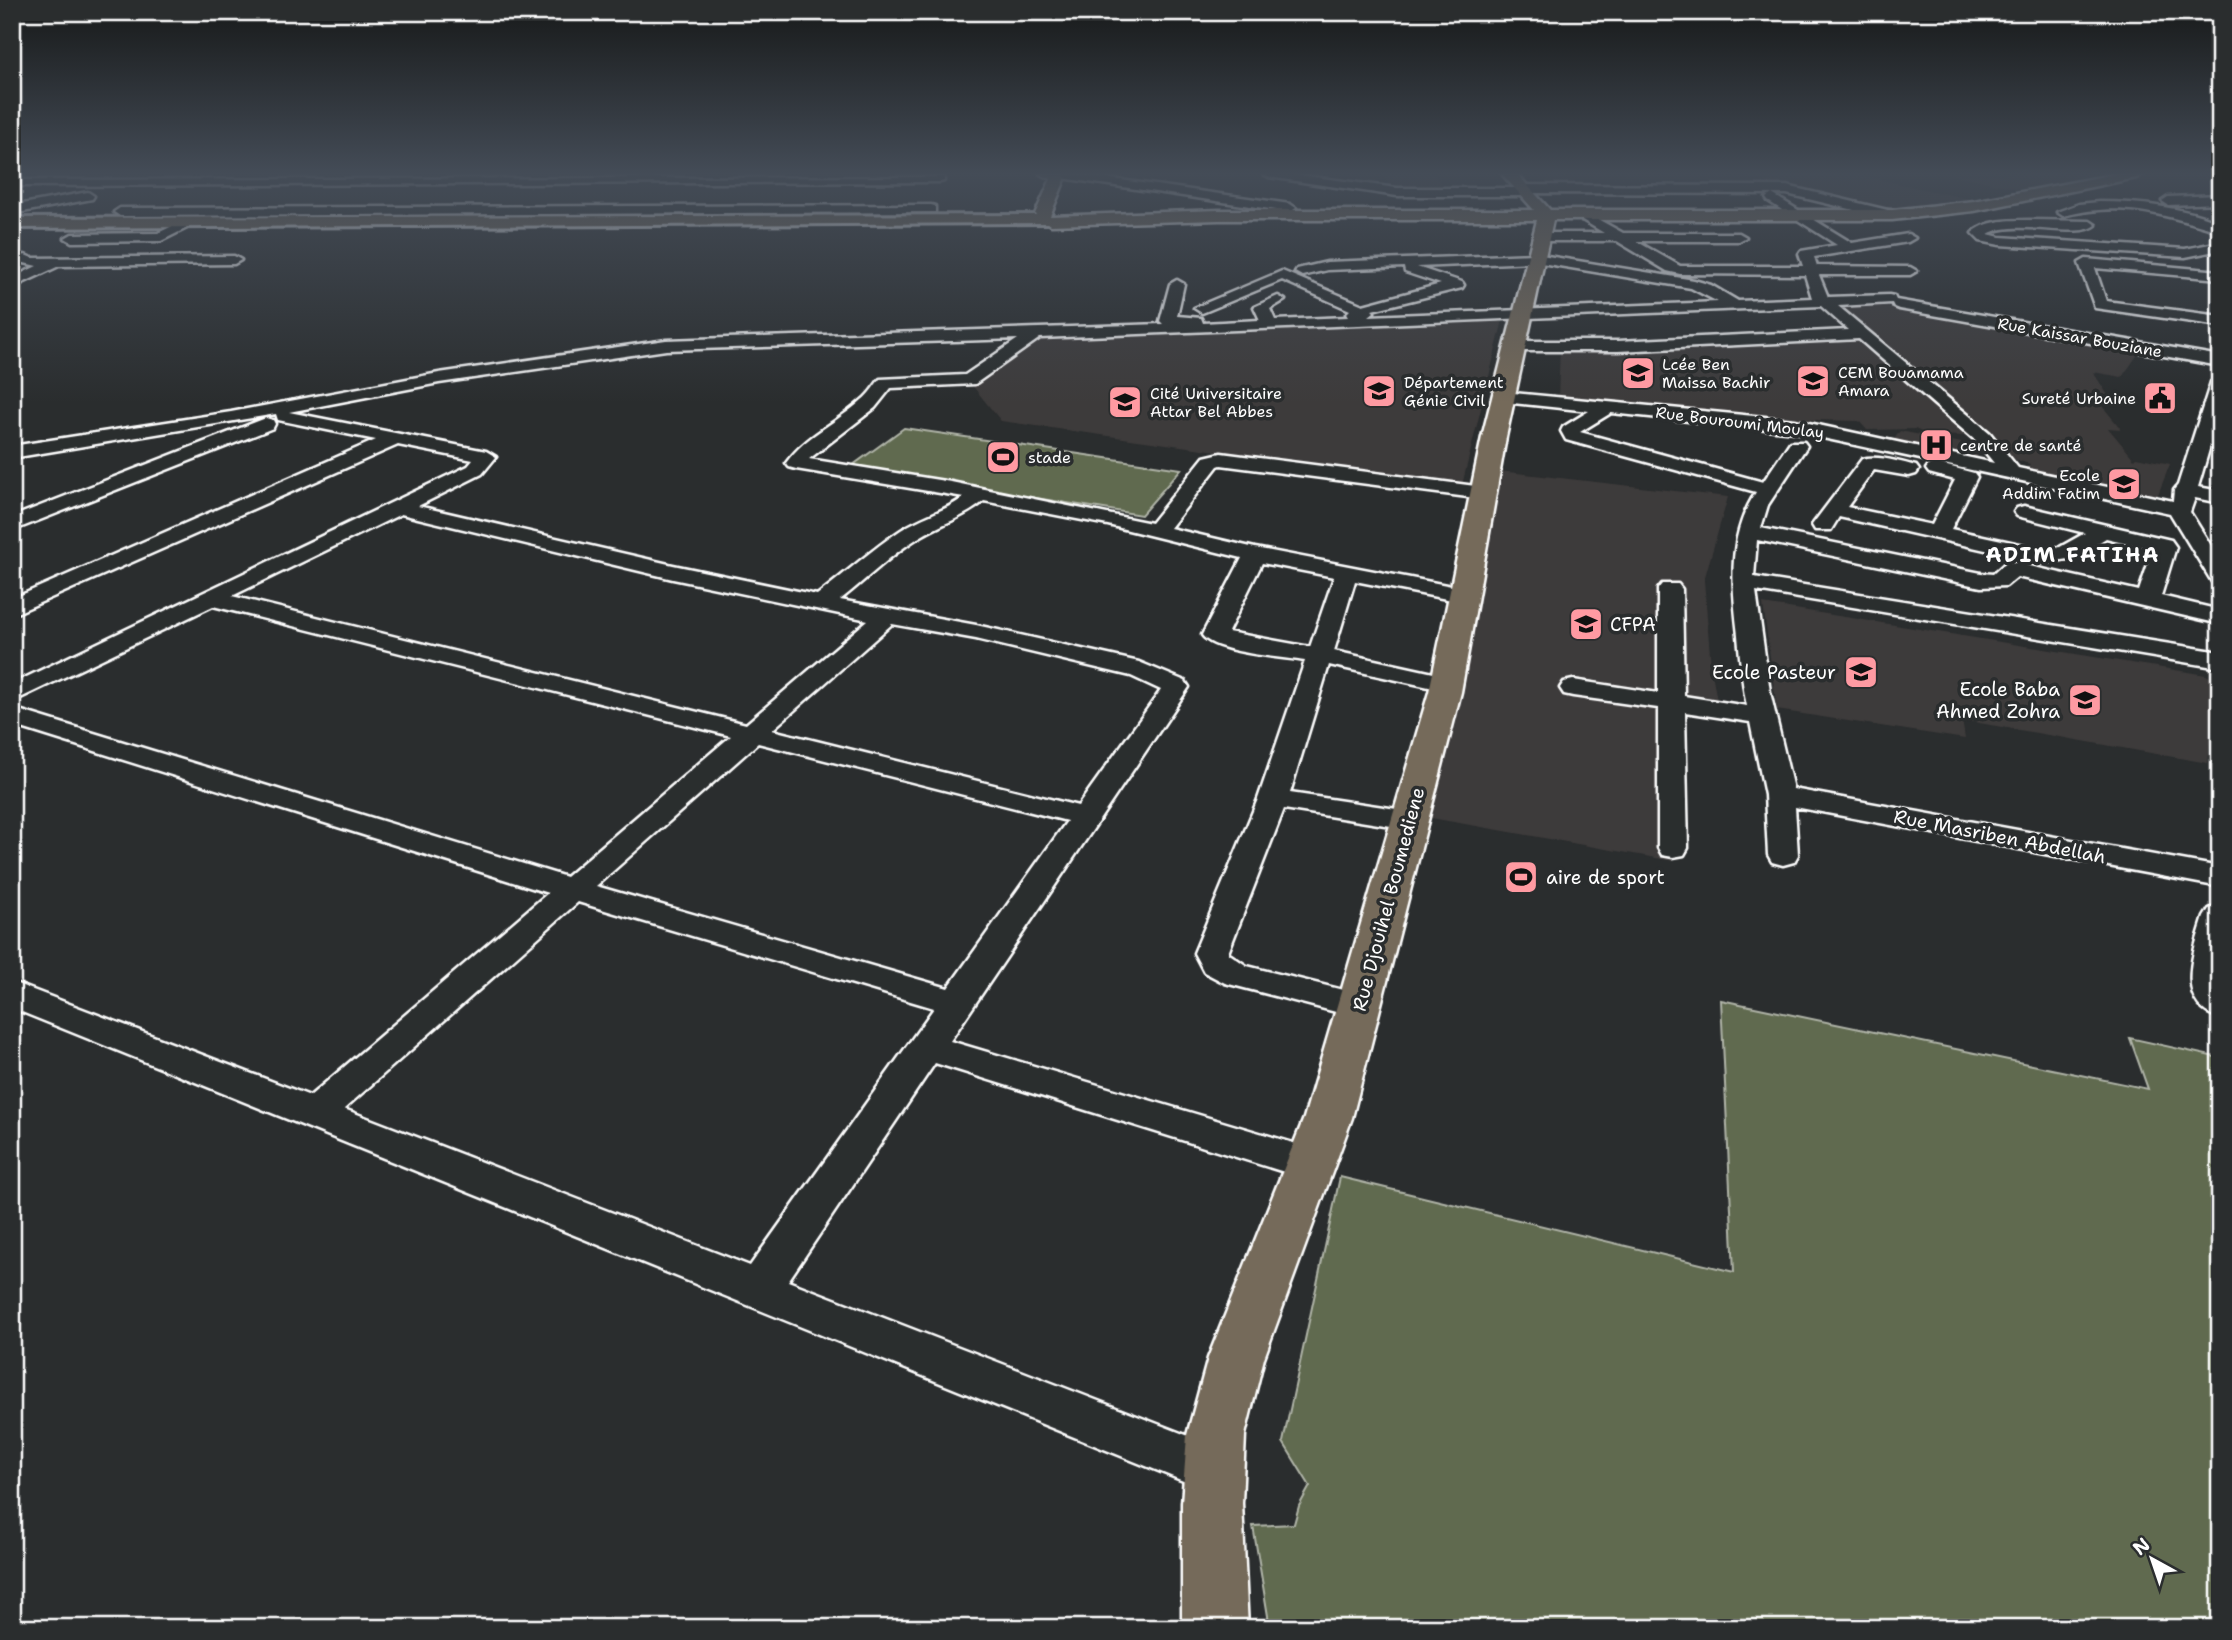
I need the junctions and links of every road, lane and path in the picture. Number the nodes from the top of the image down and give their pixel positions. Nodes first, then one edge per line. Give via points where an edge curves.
1 (45, 251) edge
2 (1500, 251) edge
3 (1520, 251) edge
4 (1568, 251) edge
5 (1643, 251) edge
6 (1830, 251) edge
7 (1870, 251) edge
8 (1904, 251) edge
9 (2145, 251) edge
10 (2197, 251) edge
11 (234, 260) dead end
12 (1495, 260) junction
13 (57, 262) junction
14 (1395, 265) junction
15 (1811, 270) junction
16 (1428, 275) junction
17 (2220, 275) edge
18 (1328, 282) junction
19 (2092, 283) junction
20 (12, 284) edge
21 (1177, 284) dead end
22 (2220, 290) edge
23 (1278, 300) dead end
24 (1899, 300) junction
25 (2182, 300) dead end
26 (1822, 301) junction
27 (1348, 303) junction
28 (1733, 304) junction
29 (1202, 308) junction
30 (1645, 308) junction
31 (1170, 310) junction
32 (1266, 316) junction
33 (2220, 321) edge
34 (1518, 330) junction
35 (1038, 332) junction
36 (1578, 334) dead end
37 (1862, 334) junction
38 (1694, 342) junction
39 (1613, 346) junction
40 (2220, 360) edge
41 (2218, 392) edge
42 (334, 397) junction
43 (1503, 397) junction
44 (1608, 407) junction
45 (231, 417) junction
46 (277, 419) junction
47 (2212, 428) edge
48 (1796, 436) junction
49 (397, 438) junction
50 (1878, 443) junction
51 (12, 453) edge
52 (2195, 457) junction
53 (2220, 461) edge
54 (2011, 472) junction
55 (2033, 477) junction
56 (1964, 482) junction
57 (1768, 489) junction
58 (1483, 493) junction
59 (980, 494) junction
60 (2220, 497) edge
61 (2182, 500) junction
62 (405, 504) junction
63 (1834, 510) junction
64 (2034, 514) junction
65 (12, 525) edge
66 (2104, 531) junction
67 (1155, 532) junction
68 (1748, 533) junction
69 (1937, 534) junction
70 (1810, 543) junction
71 (2066, 553) junction
72 (1255, 555) junction
73 (2010, 559) junction
74 (1347, 572) junction
75 (2220, 576) edge
76 (2090, 587) junction
77 (1670, 589) dead end
78 (1744, 589) junction
79 (1462, 595) junction
80 (211, 598) junction
81 (2148, 600) junction
82 (822, 603) junction
83 (12, 608) edge
84 (887, 616) junction
85 (2220, 617) edge
86 (1321, 656) junction
87 (2220, 660) edge
88 (2220, 669) edge
89 (24, 679) edge
90 (1447, 683) junction
91 (1573, 688) dead end
92 (12, 694) edge
93 (1672, 703) junction
94 (12, 716) edge
95 (1763, 716) junction
96 (752, 734) junction
97 (1780, 795) junction
98 (1273, 799) junction
99 (1086, 817) junction
100 (1410, 820) junction
101 (1673, 848) dead end
102 (1783, 855) dead end
103 (2220, 877) edge
104 (572, 890) junction
105 (2220, 917) edge
106 (12, 994) edge
107 (957, 1003) junction
108 (1359, 1006) junction
109 (2220, 1006) edge
110 (926, 1047) junction
111 (315, 1114) junction
112 (1310, 1164) junction
113 (759, 1288) junction
114 (1213, 1469) junction
115 (1215, 1628) edge

1 - 13 street via 24,261
2 - 12 street
3 - 34 main road, Rue Djouihel Boumediene
4 - 28 street via 1594,273 1700,286
5 - 15 street via 1686,271
6 - 15 street via 1801,254
7 - 15 street
8 - 24 street
9 - 10 street
11 - 13 street
12 - 14 street
12 - 16 street
13 - 20 street
14 - 16 street
14 - 18 street
14 - 18 street via 1327,266 1302,272
15 - 26 street
16 - 18 street via 1457,285 1371,306 1348,289
17 - 19 street via 2087,262
19 - 22 street
19 - 25 street
19 - 33 street via 2103,306
21 - 31 street
23 - 32 street
24 - 26 street, Rue Kaissar Bouziane
24 - 40 street, Rue Kaissar Bouziane via 1940,313
26 - 28 street, Rue Kaissar Bouziane
26 - 37 street
27 - 29 street via 1280,275
27 - 32 street via 1305,305
27 - 32 street via 1366,312
28 - 30 street, Rue Kaissar Bouziane
29 - 31 street
29 - 32 street
30 - 34 street, Rue Kaissar Bouziane via 1589,305
30 - 38 street
31 - 32 street via 1170,322
32 - 34 street
32 - 35 street
34 - 39 street
34 - 43 main road, Rue Djouihel Boumediene
35 - 42 street via 666,345
35 - 59 street via 969,380 886,383 869,404 796,461
36 - 39 street via 1594,335
37 - 38 street
37 - 54 street via 1983,437
38 - 39 street
41 - 47 street
42 - 45 street
42 - 46 street
43 - 44 street, Rue Bouroumi Moulay
43 - 58 main road, Rue Djouihel Boumediene
44 - 48 street, Rue Bouroumi Moulay
44 - 57 street via 1573,428 1573,436
45 - 46 street
45 - 51 street
46 - 49 street
46 - 65 street
47 - 52 street
48 - 50 street, Rue Bouroumi Moulay via 1832,433
48 - 57 street
49 - 62 street via 485,457 475,470
49 - 83 street
50 - 54 street, Rue Bouroumi Moulay
50 - 56 street via 1872,453 1875,456 1965,475
52 - 53 street
52 - 61 street
54 - 55 street, Rue Bouroumi Moulay
55 - 61 street, Rue Bouroumi Moulay
55 - 64 street
56 - 63 street via 1870,463
56 - 69 street
57 - 68 street
58 - 67 street via 1221,459 1211,461
58 - 79 main road, Rue Djouihel Boumediene
59 - 67 street
59 - 82 street via 959,511 909,534
60 - 61 street, Rue Bouroumi Moulay
61 - 75 street via 2183,521
62 - 80 street
62 - 82 street via 406,509 418,512
63 - 69 street
63 - 70 street
64 - 66 street
64 - 71 street
64 - 73 street
66 - 71 street
66 - 81 street via 2165,547
67 - 72 street
68 - 70 street
68 - 78 street
69 - 73 street via 1960,539 1956,554
70 - 73 street via 1981,580 1998,580
71 - 73 street
71 - 76 street
72 - 74 street
72 - 86 street via 1213,635
73 - 76 street
74 - 79 street
74 - 86 street
76 - 81 street
77 - 93 street
78 - 87 street
78 - 88 street
78 - 95 street
79 - 90 main road, Rue Djouihel Boumediene
80 - 89 street
80 - 96 street
81 - 85 street
82 - 84 street
84 - 96 street
84 - 99 street via 1139,670 1176,687
86 - 90 street
86 - 98 street
89 - 92 street
90 - 100 main road, Rue Djouihel Boumediene
91 - 93 street
93 - 95 street
93 - 101 street
94 - 104 street
95 - 97 street
96 - 99 street
96 - 104 street
97 - 102 street
97 - 103 street, Rue Masriben Abdellah
98 - 100 street
98 - 108 street via 1211,953 1216,964 1237,975
99 - 107 street
100 - 108 main road, Rue Djouihel Boumediene
104 - 107 street
104 - 111 street
105 - 109 street via 2205,979 2212,999
106 - 111 street
107 - 110 street
108 - 112 main road, Rue Djouihel Boumediene via 1328,1118
110 - 112 street
110 - 113 street
111 - 113 street
112 - 114 main road, Rue Djouihel Boumediene via 1236,1358 1216,1435
113 - 114 street
114 - 115 main road, Rue Djouihel Boumediene

